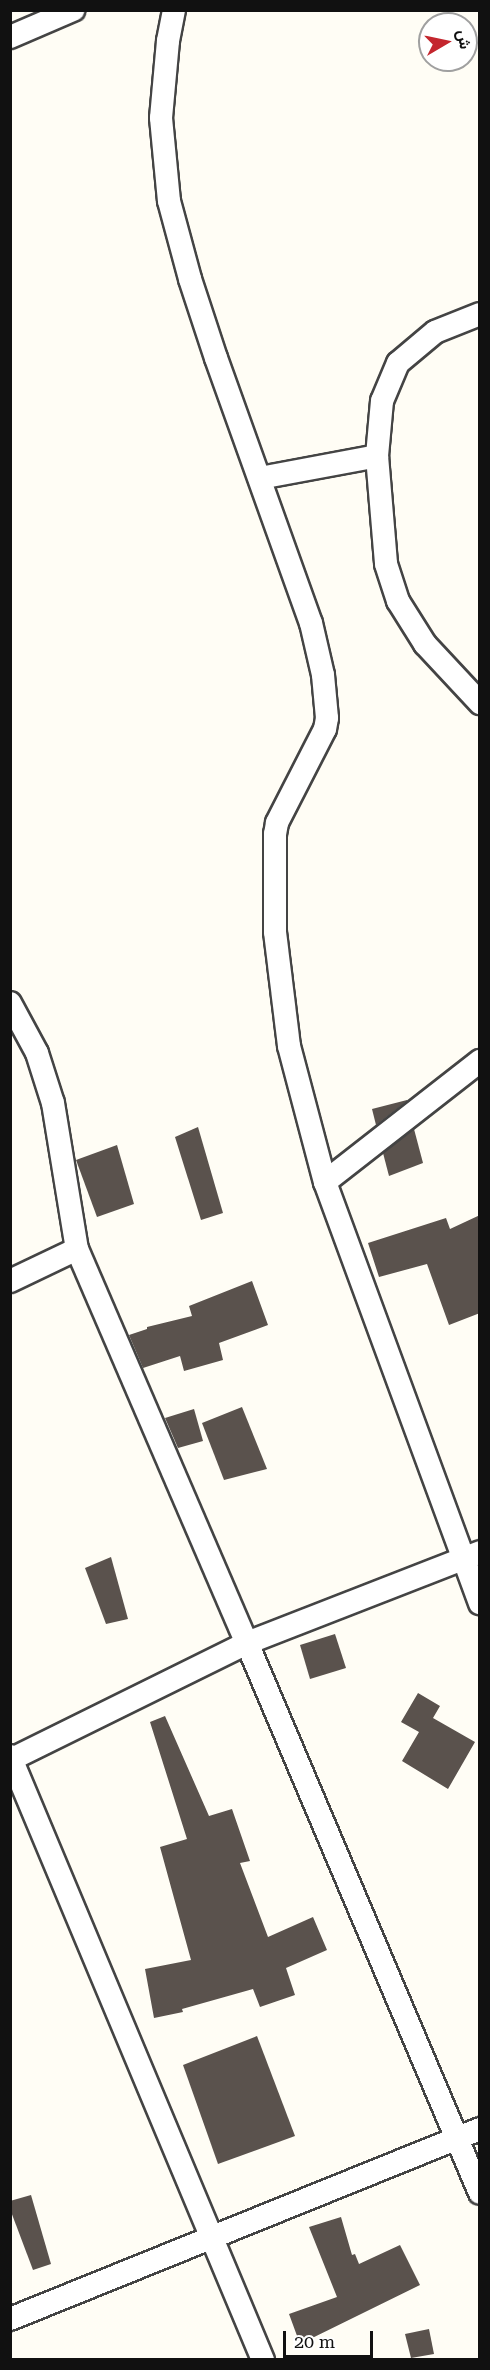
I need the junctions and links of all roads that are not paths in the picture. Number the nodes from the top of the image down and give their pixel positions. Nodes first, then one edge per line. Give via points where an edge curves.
1 (73, 10) edge
2 (174, 10) edge
3 (10, 38) edge
4 (480, 314) edge
5 (377, 456) junction
6 (260, 478) junction
7 (480, 703) edge
8 (10, 1003) edge
9 (480, 1060) edge
10 (325, 1182) junction
11 (77, 1249) junction
12 (10, 1281) edge
13 (471, 1555) edge
14 (480, 1603) edge
15 (247, 1643) junction
16 (11, 1759) edge
17 (480, 2129) edge
18 (458, 2138) junction
19 (480, 2193) edge
20 (210, 2238) junction
21 (10, 2319) edge
22 (263, 2360) edge

1 - 3 street
2 - 6 street via 160,118 169,201 190,279
4 - 5 street via 435,332 398,363 382,401
5 - 6 street
5 - 7 street via 386,564 398,601 425,644
6 - 10 street via 311,623 323,675 325,729 274,834 275,932 289,1046
8 - 11 street via 38,1053 53,1103
9 - 10 street
10 - 13 street
11 - 12 street
11 - 15 street
13 - 14 street
13 - 15 street
15 - 16 street
15 - 18 street
16 - 20 street
17 - 18 street
18 - 19 street
18 - 20 street
20 - 21 street
20 - 22 street

